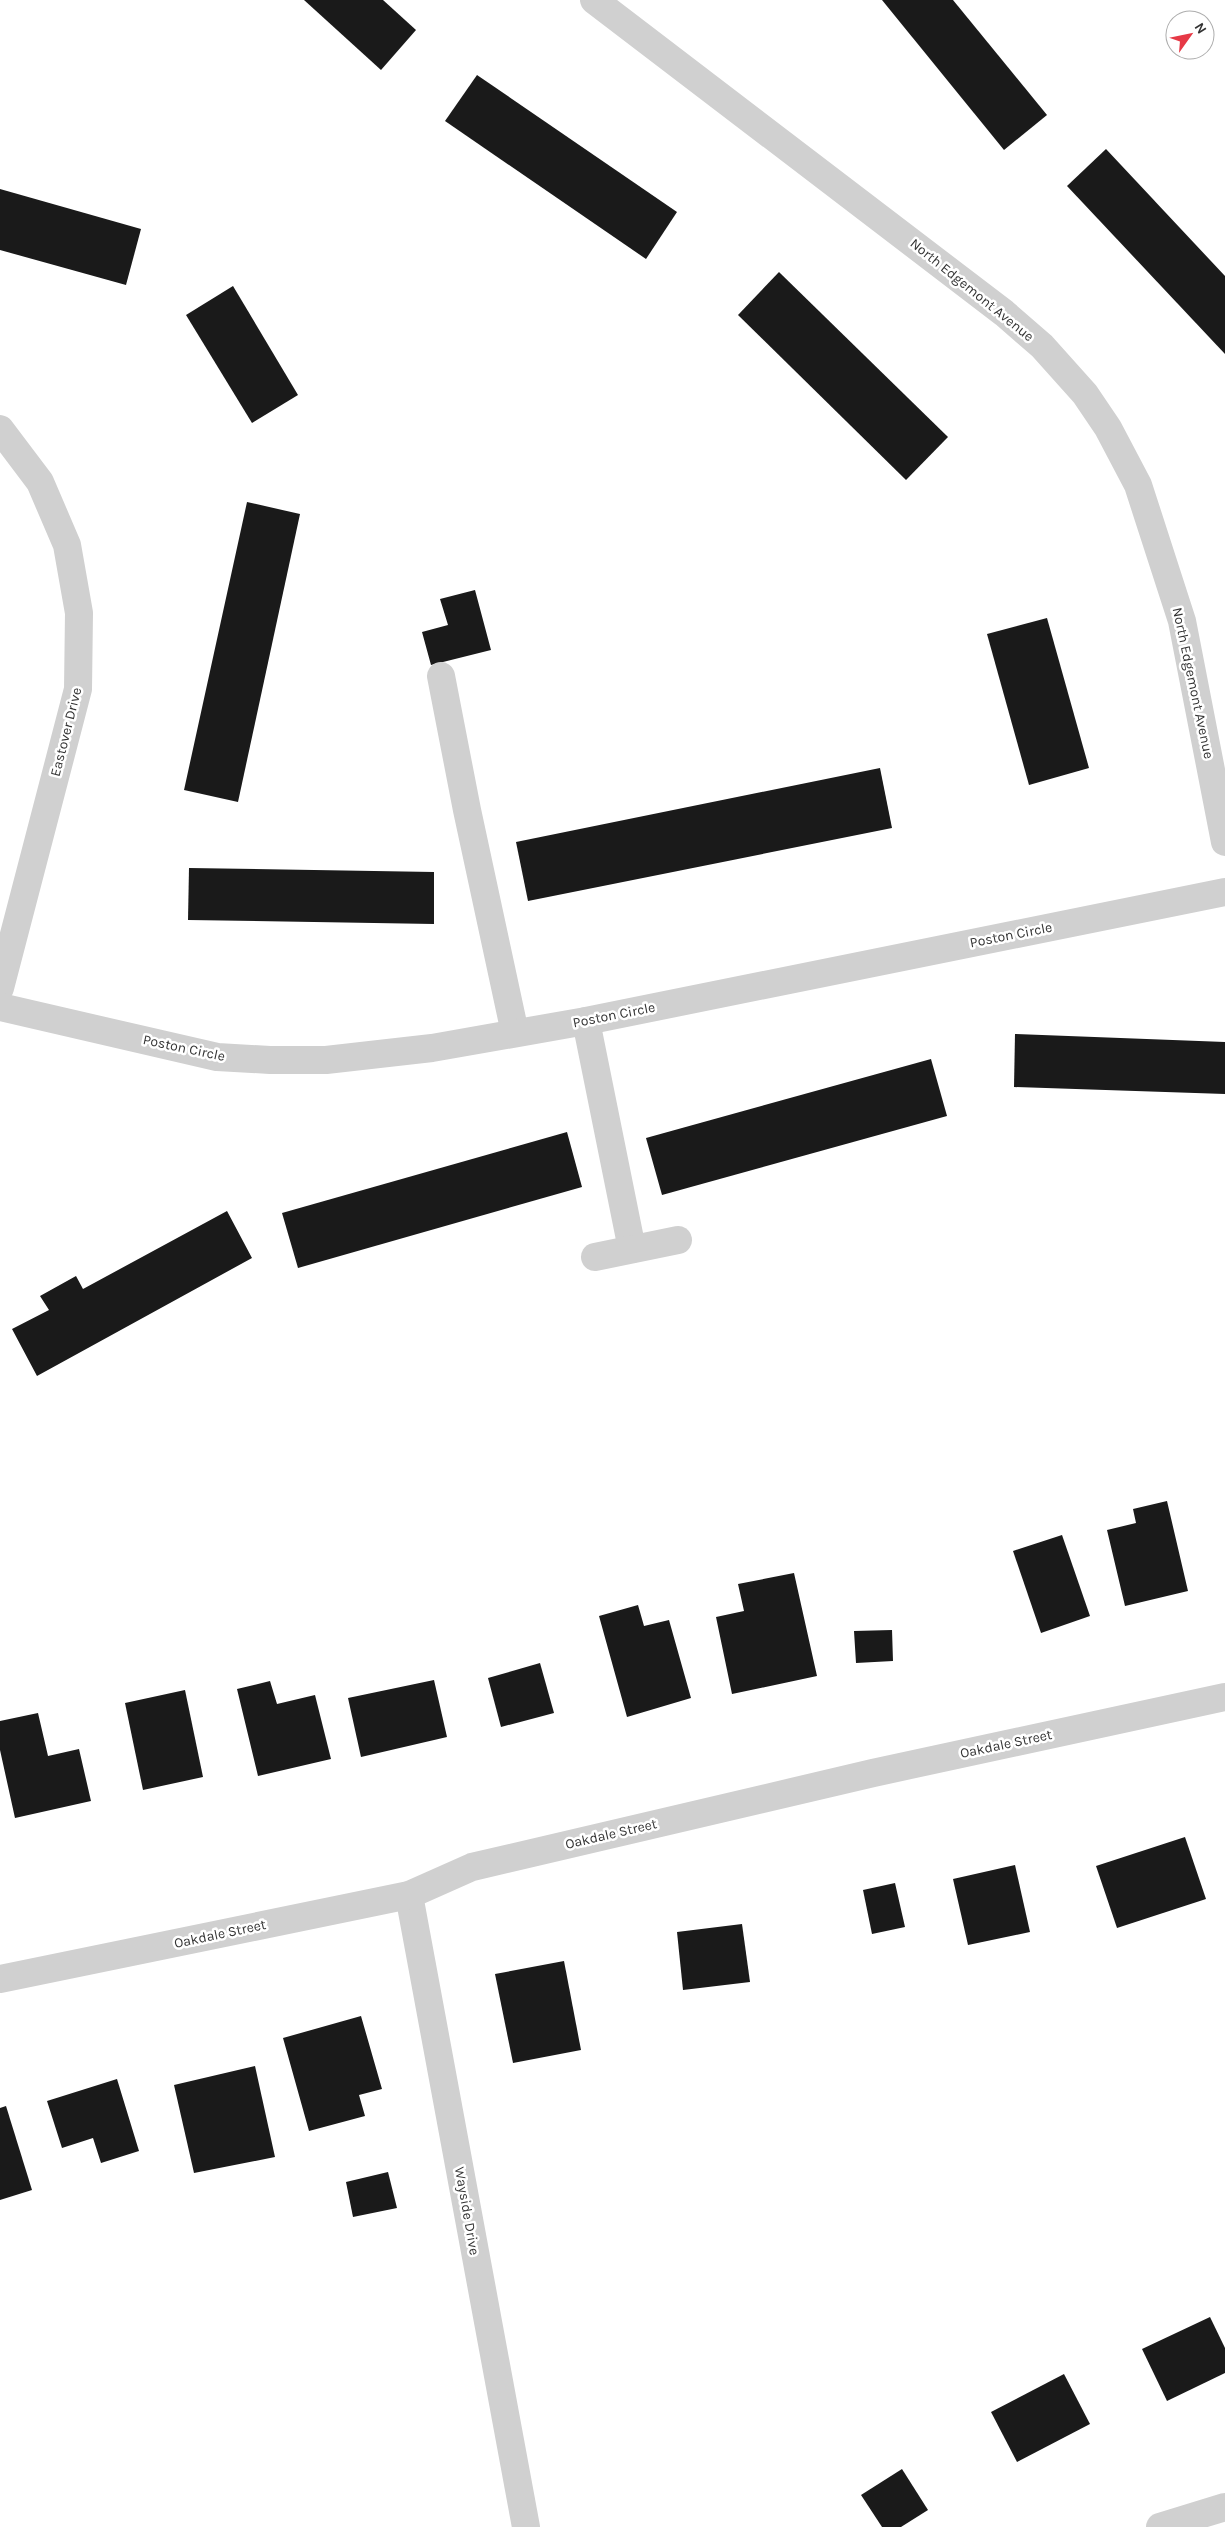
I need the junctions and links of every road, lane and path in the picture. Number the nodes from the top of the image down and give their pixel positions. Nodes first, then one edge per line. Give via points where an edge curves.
1 (594, 0) edge
2 (0, 429) edge
3 (441, 676) dead end
4 (1225, 842) edge
5 (1225, 892) edge
6 (0, 988) edge
7 (0, 1007) edge
8 (586, 1021) junction
9 (515, 1033) junction
10 (678, 1240) dead end
11 (632, 1249) junction
12 (595, 1257) dead end
13 (1225, 1697) edge
14 (409, 1895) junction
15 (0, 1979) edge
16 (1225, 2509) edge
17 (526, 2527) edge
18 (1160, 2527) edge

1 - 4 street, North Edgemont Avenue via 1004,312 1042,346 1084,394 1108,428 1138,485 1182,621
2 - 6 street, Eastover Drive via 40,482 66,545 79,613 78,690
3 - 9 street
5 - 8 street, Poston Circle
7 - 9 street, Poston Circle via 217,1057 270,1060 326,1060 432,1048
8 - 9 street, Poston Circle
8 - 11 street
10 - 11 street
11 - 12 street
13 - 14 street, Oakdale Street via 872,1773 472,1866
14 - 15 street, Oakdale Street
14 - 17 street, Wayside Drive
16 - 18 street

